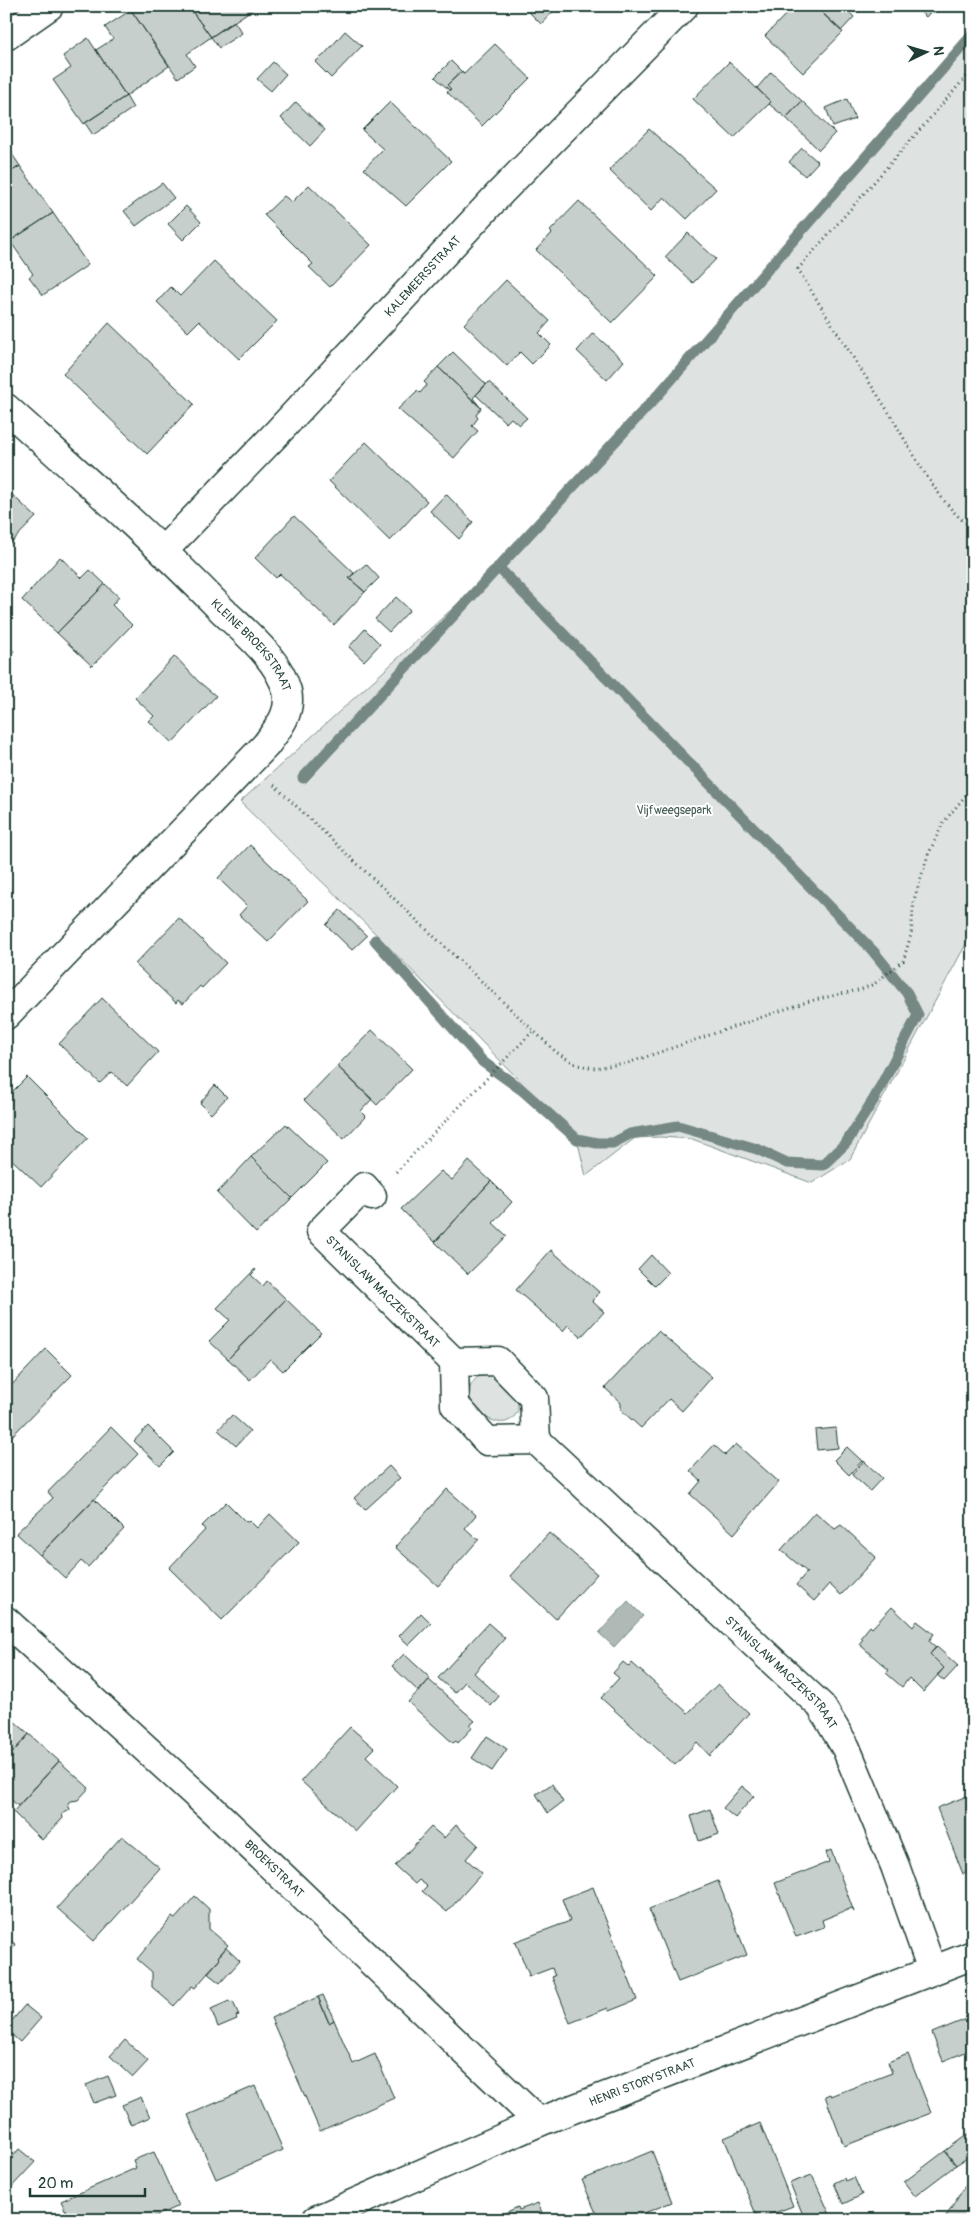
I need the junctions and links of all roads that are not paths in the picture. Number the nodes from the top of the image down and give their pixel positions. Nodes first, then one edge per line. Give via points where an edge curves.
1 (49, 6) edge
2 (684, 6) edge
3 (6, 36) edge
4 (6, 408) edge
5 (164, 551) junction
6 (6, 1015) edge
7 (372, 1196) road end
8 (454, 1362) junction
9 (536, 1440) junction
10 (6, 1621) edge
11 (973, 1956) edge
12 (932, 1970) junction
13 (538, 2122) junction
14 (316, 2220) edge

1 - 3 street
2 - 5 street, KALEMEERSSTRAAT via 501,192
4 - 5 street, KLEINE BROEKSTRAAT
5 - 6 street, KLEINE BROEKSTRAAT via 272,660 286,690 288,707 266,745
7 - 8 street, STANISLAW MACZEKSTRAAT via 364,1187 321,1231
8 - 9 street via 498,1360 534,1398
8 - 9 street via 455,1405 487,1441
9 - 12 street, STANISLAW MACZEKSTRAAT via 821,1706 846,1748 896,1866
10 - 13 street, BROEKSTRAAT via 214,1811
11 - 12 street, HENRI STORYSTRAAT
12 - 13 street, HENRI STORYSTRAAT
13 - 14 street, HENRI STORYSTRAAT

